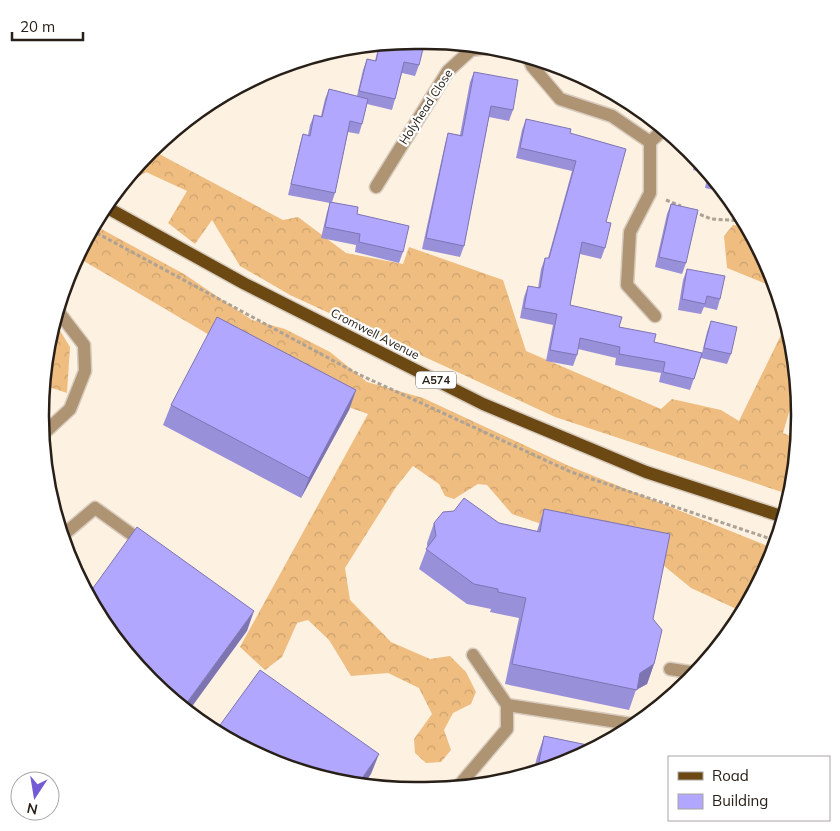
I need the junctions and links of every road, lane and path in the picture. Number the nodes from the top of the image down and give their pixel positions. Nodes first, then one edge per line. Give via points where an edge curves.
1 (469, 52) edge
2 (532, 65) edge
3 (659, 134) edge
4 (650, 142) junction
5 (376, 187) dead end
6 (650, 193) junction
7 (112, 210) edge
8 (734, 220) edge
9 (655, 316) dead end
10 (62, 317) edge
11 (50, 428) edge
12 (778, 514) edge
13 (67, 531) edge
14 (159, 554) edge
15 (472, 655) dead end
16 (670, 669) dead end
17 (687, 672) edge
18 (506, 705) junction
19 (623, 723) edge
20 (464, 780) edge

1 - 5 street, Holyhead Close via 448,71
2 - 4 street via 560,99 612,116
3 - 4 street
4 - 6 street
6 - 8 path via 711,219
6 - 9 street via 630,232 627,285
7 - 12 main road, Cromwell Avenue / A574 via 245,284 483,404 646,472
10 - 11 street via 84,345 85,371 70,409
13 - 14 street via 95,508
15 - 18 street
16 - 17 street
18 - 19 street
18 - 20 street via 507,729

